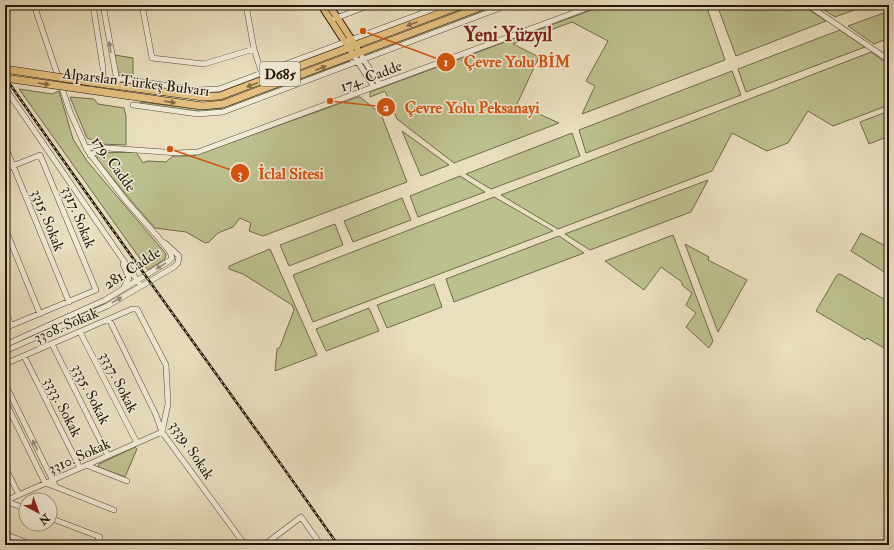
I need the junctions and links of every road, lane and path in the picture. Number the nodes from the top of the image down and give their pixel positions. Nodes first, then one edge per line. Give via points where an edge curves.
1 (34, 5) edge
2 (93, 5) edge
3 (103, 5) edge
4 (142, 5) edge
5 (246, 5) edge
6 (321, 5) edge
7 (329, 5) edge
8 (370, 5) edge
9 (444, 5) edge
10 (462, 5) edge
11 (486, 5) edge
12 (508, 5) edge
13 (595, 5) edge
14 (808, 5) edge
15 (334, 19) junction
16 (350, 44) junction
17 (254, 49) junction
18 (359, 57) junction
19 (889, 60) edge
20 (5, 69) edge
21 (262, 74) junction
22 (5, 78) edge
23 (115, 78) junction
24 (99, 83) junction
25 (380, 85) junction
26 (118, 86) junction
27 (5, 88) edge
28 (374, 88) junction
29 (133, 106) dead end
30 (5, 146) edge
31 (86, 148) junction
32 (104, 148) junction
33 (90, 155) junction
34 (13, 166) junction
35 (5, 169) edge
36 (5, 228) edge
37 (158, 237) junction
38 (119, 256) junction
39 (137, 280) junction
40 (141, 286) junction
41 (122, 290) junction
42 (69, 302) junction
43 (5, 310) edge
44 (40, 314) junction
45 (109, 319) junction
46 (12, 325) junction
47 (5, 328) edge
48 (80, 332) junction
49 (52, 344) junction
50 (5, 345) edge
51 (5, 352) edge
52 (24, 356) junction
53 (5, 364) edge
54 (5, 384) edge
55 (5, 401) edge
56 (162, 432) junction
57 (137, 443) junction
58 (108, 456) junction
59 (86, 465) junction
60 (5, 467) edge
61 (80, 468) junction
62 (52, 480) junction
63 (127, 481) dead end
64 (45, 483) junction
65 (56, 487) junction
66 (26, 492) edge
67 (18, 493) edge
68 (18, 495) edge
69 (5, 501) edge
70 (18, 506) edge
71 (114, 510) dead end
72 (58, 521) edge
73 (5, 534) edge
74 (33, 545) edge
75 (95, 545) edge
76 (245, 545) edge
77 (264, 545) edge
78 (321, 545) edge

1 - 31 street, 179. Cadde via 73,119
2 - 24 street via 103,68
23 -> 3 street
4 - 17 street via 152,58 204,64
5 - 17 street
6 - 15 main road
7 - 15 main road
8 - 15 street
9 - 16 street
10 -> 16 highway, Alparslan Türkeş Bulvarı / D685
11 - 18 highway, Alparslan Türkeş Bulvarı / D685
12 - 18 street
13 - 25 street, 174. Cadde
14 - 19 street
15 - 16 main road
16 - 18 main road
16 - 21 street
16 -> 26 highway, Alparslan Türkeş Bulvarı / D685 via 220,96 203,97
17 - 21 street
22 -> 18 highway, Alparslan Türkeş Bulvarı / D685, bridge via 196,105 217,105
18 - 25 street
18 - 28 street
18 - 29 street via 218,113 198,114
20 - 24 highway, Alparslan Türkeş Bulvarı / D685, bridge
21 - 23 street via 223,88 205,91
23 - 26 street
24 - 26 highway, Alparslan Türkeş Bulvarı / D685
25 - 28 street, 174. Cadde
27 - 38 street
28 - 32 street, 174. Cadde via 198,152
30 - 34 street, 3315. Sokak
31 - 32 street, 174. Cadde
31 - 33 street, 179. Cadde
32 - 33 street
33 - 37 street, 179. Cadde via 126,202
34 - 35 street
34 - 42 street, 3315. Sokak
34 - 42 street, 3317. Sokak via 40,155 96,290
36 - 44 street
37 -> 39 street, 281. Cadde via 171,254 171,259
37 - 40 street, 281. Cadde via 177,252 179,261 174,267
38 - 39 street
38 - 41 street via 129,278
39 - 40 street
39 - 41 street, 281. Cadde
51 -> 40 street, 281. Cadde via 102,308
41 - 50 street, 281. Cadde
42 - 44 street
43 - 46 street
44 - 46 street
45 - 48 street, 3308. Sokak
45 - 56 street, 3339. Sokak
45 - 56 street, 3308. Sokak via 137,309 166,365 168,404
46 - 47 street
48 - 49 street, 3308. Sokak
48 - 57 street, 3337. Sokak
49 - 52 street, 3308. Sokak
49 - 58 street, 3335. Sokak
52 - 53 street, 3308. Sokak
52 - 61 street, 3333. Sokak
62 -> 54 street
55 - 64 street
56 - 57 street, 3310. Sokak
56 - 76 street, 3339. Sokak
57 - 58 street, 3310. Sokak
58 - 59 street, 3310. Sokak
59 - 61 street, 3310. Sokak
59 - 63 street
60 - 67 street
61 - 62 street, 3310. Sokak
62 - 64 street, 3310. Sokak
62 - 65 street
64 - 65 street
64 - 66 street, 3310. Sokak
65 - 71 street
68 - 69 street, 3310. Sokak
69 - 70 street
72 - 75 street via 100,537
73 - 74 street
77 - 78 street via 301,517

